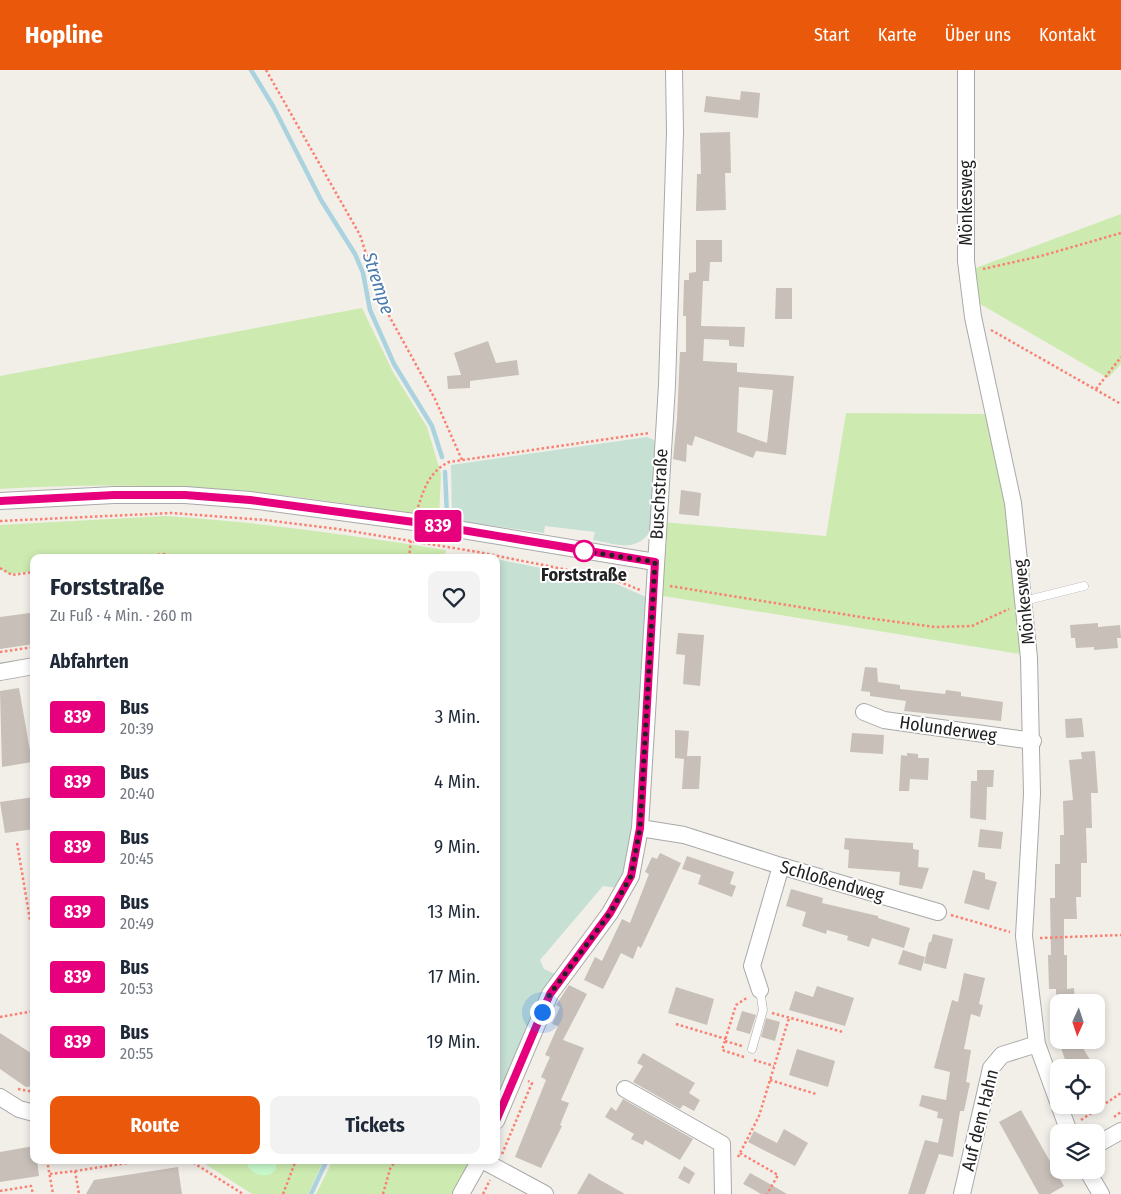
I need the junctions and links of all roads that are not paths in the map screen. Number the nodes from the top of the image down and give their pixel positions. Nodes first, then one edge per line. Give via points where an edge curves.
1 (674, 70) edge
2 (966, 70) edge
3 (0, 501) edge
4 (655, 562) junction
5 (1084, 586) dead end
6 (1024, 601) junction
7 (30, 667) edge
8 (0, 672) edge
9 (864, 712) dead end
10 (1033, 741) junction
11 (640, 828) junction
12 (781, 866) junction
13 (938, 912) road end
14 (760, 990) joint
15 (1037, 1044) junction
16 (752, 1049) road end
17 (625, 1089) dead end
18 (0, 1097) edge
19 (30, 1111) edge
20 (500, 1112) edge
21 (1073, 1124) edge
22 (1121, 1131) edge
23 (1105, 1140) edge
24 (479, 1164) edge
25 (489, 1164) edge
26 (1092, 1179) edge
27 (461, 1194) edge
28 (545, 1194) edge
29 (723, 1194) edge
30 (962, 1194) edge
31 (1101, 1194) edge

1 - 4 street, Buschstraße via 675,132
2 - 6 street, Mönkesweg via 964,226 967,270 975,326 1013,503
3 - 4 street via 185,495 314,507
4 - 11 street, Buschstraße
5 - 6 lane
6 - 10 street, Mönkesweg
7 - 8 street
9 - 10 street, Holunderweg via 884,720
10 - 15 street, Mönkesweg via 1024,936
11 - 12 street, Schloßendweg via 684,835
11 - 20 street, Buschstraße via 631,876 610,913 550,994
12 - 13 street, Schloßendweg
12 - 14 street via 752,966
14 - 16 lane via 763,1010
15 - 21 street, Mönkesweg
15 - 30 street, Auf dem Hahn via 1002,1055 991,1068
17 - 29 street via 722,1144
18 - 19 street via 19,1109
22 - 23 street
24 - 27 street
25 - 28 street
26 - 31 street

